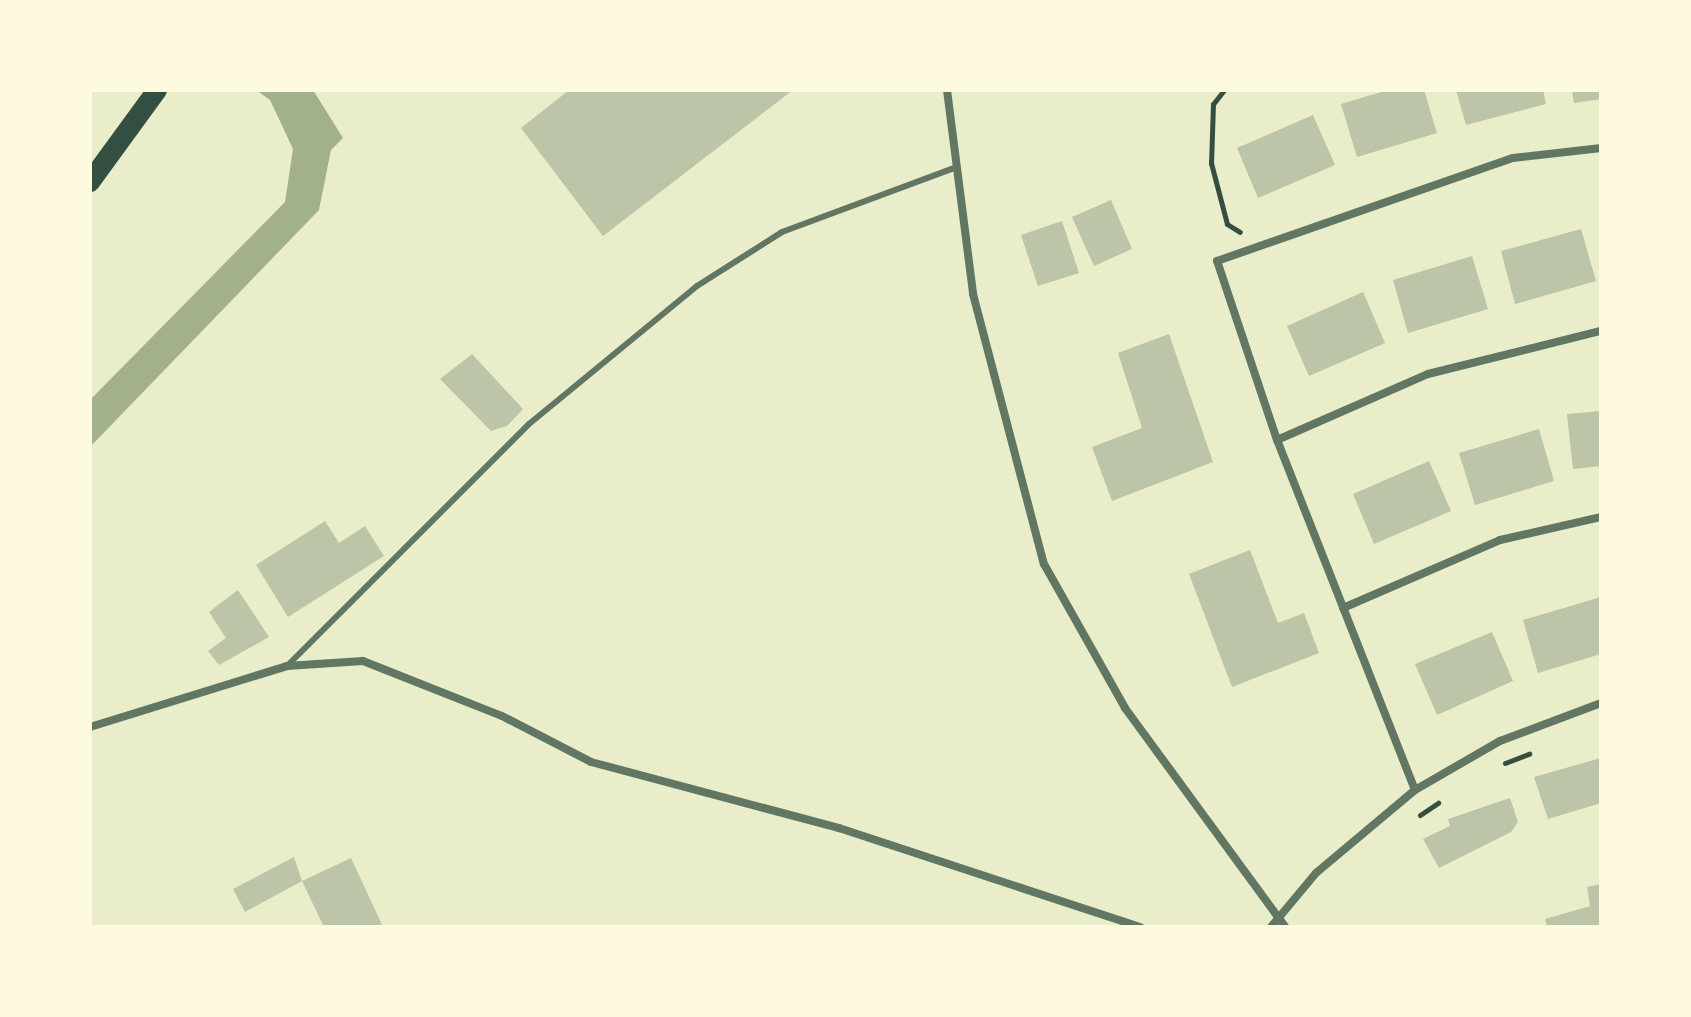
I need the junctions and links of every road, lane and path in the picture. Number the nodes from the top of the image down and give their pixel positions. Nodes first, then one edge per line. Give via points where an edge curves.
1 (157, 90) edge
2 (947, 90) edge
3 (1224, 90) edge
4 (1601, 148) edge
5 (954, 168) junction
6 (90, 182) edge
7 (1247, 236) dead end
8 (1601, 331) edge
9 (1277, 440) junction
10 (1601, 517) edge
11 (1343, 608) junction
12 (287, 666) junction
13 (1601, 703) edge
14 (90, 727) edge
15 (1542, 749) dead end
16 (1498, 766) dead end
17 (1415, 790) junction
18 (1446, 797) dead end
19 (1409, 822) dead end
20 (1278, 917) junction
21 (1140, 927) edge
22 (1271, 927) edge
23 (1285, 927) edge

1 - 6 main road
2 - 5 street
3 - 7 path via 1213,104 1211,163 1227,224
4 - 9 street via 1513,158 1217,261
5 - 12 lane via 782,232 697,286 529,424
5 - 20 street via 973,294 1044,564 1110,686
8 - 9 street via 1428,374
9 - 11 street
10 - 11 street via 1500,540
11 - 17 street
12 - 14 street
12 - 21 street via 363,661 502,716 591,762 839,828
13 - 17 street via 1500,741
15 - 16 path
17 - 20 street via 1316,873
18 - 19 path
20 - 22 street
20 - 23 street

